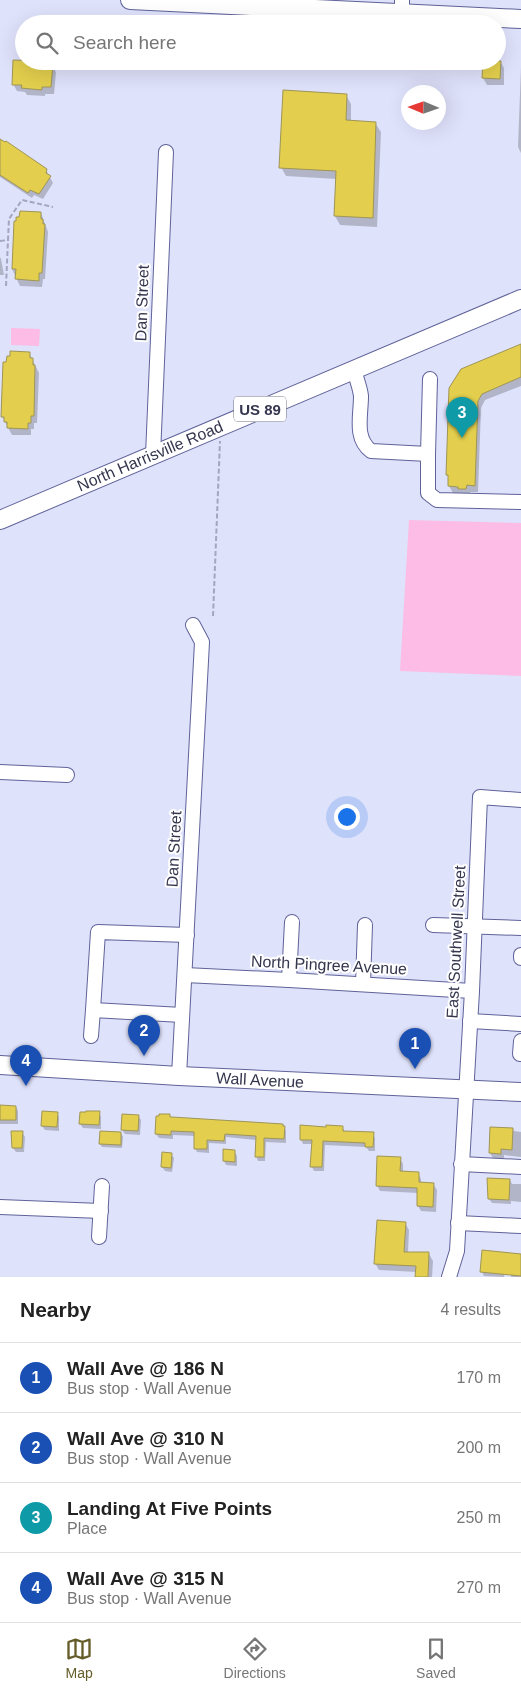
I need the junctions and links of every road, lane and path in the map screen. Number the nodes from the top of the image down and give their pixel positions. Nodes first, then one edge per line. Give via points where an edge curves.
1 (130, 0) edge
2 (163, 1) edge
3 (402, 7) edge
4 (481, 15) edge
5 (506, 17) edge
6 (521, 19) edge
7 (166, 152) dead end
8 (52, 207) dead end
9 (8, 240) junction
10 (0, 241) edge
11 (6, 286) dead end
12 (521, 299) edge
13 (354, 369) junction
14 (430, 379) dead end
15 (221, 426) junction
16 (428, 454) junction
17 (153, 455) junction
18 (521, 502) edge
19 (0, 520) edge
20 (212, 616) dead end
21 (193, 626) dead end
22 (0, 772) edge
23 (67, 775) dead end
24 (521, 800) edge
25 (292, 922) dead end
26 (365, 925) dead end
27 (433, 925) dead end
28 (475, 926) junction
29 (521, 928) edge
30 (187, 935) junction
31 (185, 975) junction
32 (289, 980) junction
33 (362, 984) junction
34 (472, 991) junction
35 (93, 1010) junction
36 (182, 1015) junction
37 (470, 1021) junction
38 (521, 1024) edge
39 (91, 1036) dead end
40 (521, 1041) edge
41 (520, 1054) edge
42 (0, 1065) edge
43 (180, 1076) junction
44 (466, 1089) junction
45 (521, 1092) edge
46 (461, 1164) junction
47 (521, 1167) edge
48 (102, 1186) dead end
49 (0, 1207) edge
50 (101, 1211) junction
51 (458, 1223) junction
52 (521, 1226) edge
53 (100, 1237) dead end
54 (449, 1277) edge

1 - 2 main road
2 - 3 main road
3 - 4 main road
5 - 6 main road
7 - 17 street, Dan Street
8 - 9 path via 22,200 9,220
9 - 10 path
9 - 11 path
12 - 13 main road, North Harrisville Road / US 89
13 - 15 main road, North Harrisville Road / US 89
13 - 16 street via 361,394 360,438 366,447 371,452
14 - 16 street
15 - 17 main road, North Harrisville Road / US 89
15 - 20 path
16 - 18 street via 428,493 437,500
17 - 19 main road, North Harrisville Road / US 89
21 - 30 street, Dan Street via 202,642
22 - 23 street
24 - 28 street, East Southwell Street via 480,797
25 - 32 street
26 - 33 street
27 - 28 street
28 - 29 street
28 - 34 street, East Southwell Street
30 - 31 street, Dan Street
30 - 35 street via 98,932
31 - 32 street, North Pingree Avenue
31 - 36 street, Dan Street
32 - 33 street, North Pingree Avenue
33 - 34 street, North Pingree Avenue
34 - 37 street, East Southwell Street
35 - 36 street
35 - 39 street
36 - 43 street, Dan Street
37 - 38 street
37 - 44 street, East Southwell Street
40 - 41 street
42 - 43 main road, Wall Avenue
43 - 44 main road, Wall Avenue
44 - 45 main road, Wall Avenue
44 - 46 street, East Southwell Street
46 - 47 street
46 - 51 street, East Southwell Street
48 - 50 street
49 - 50 street
50 - 53 street
51 - 52 street
51 - 54 street, East Southwell Street via 457,1251

